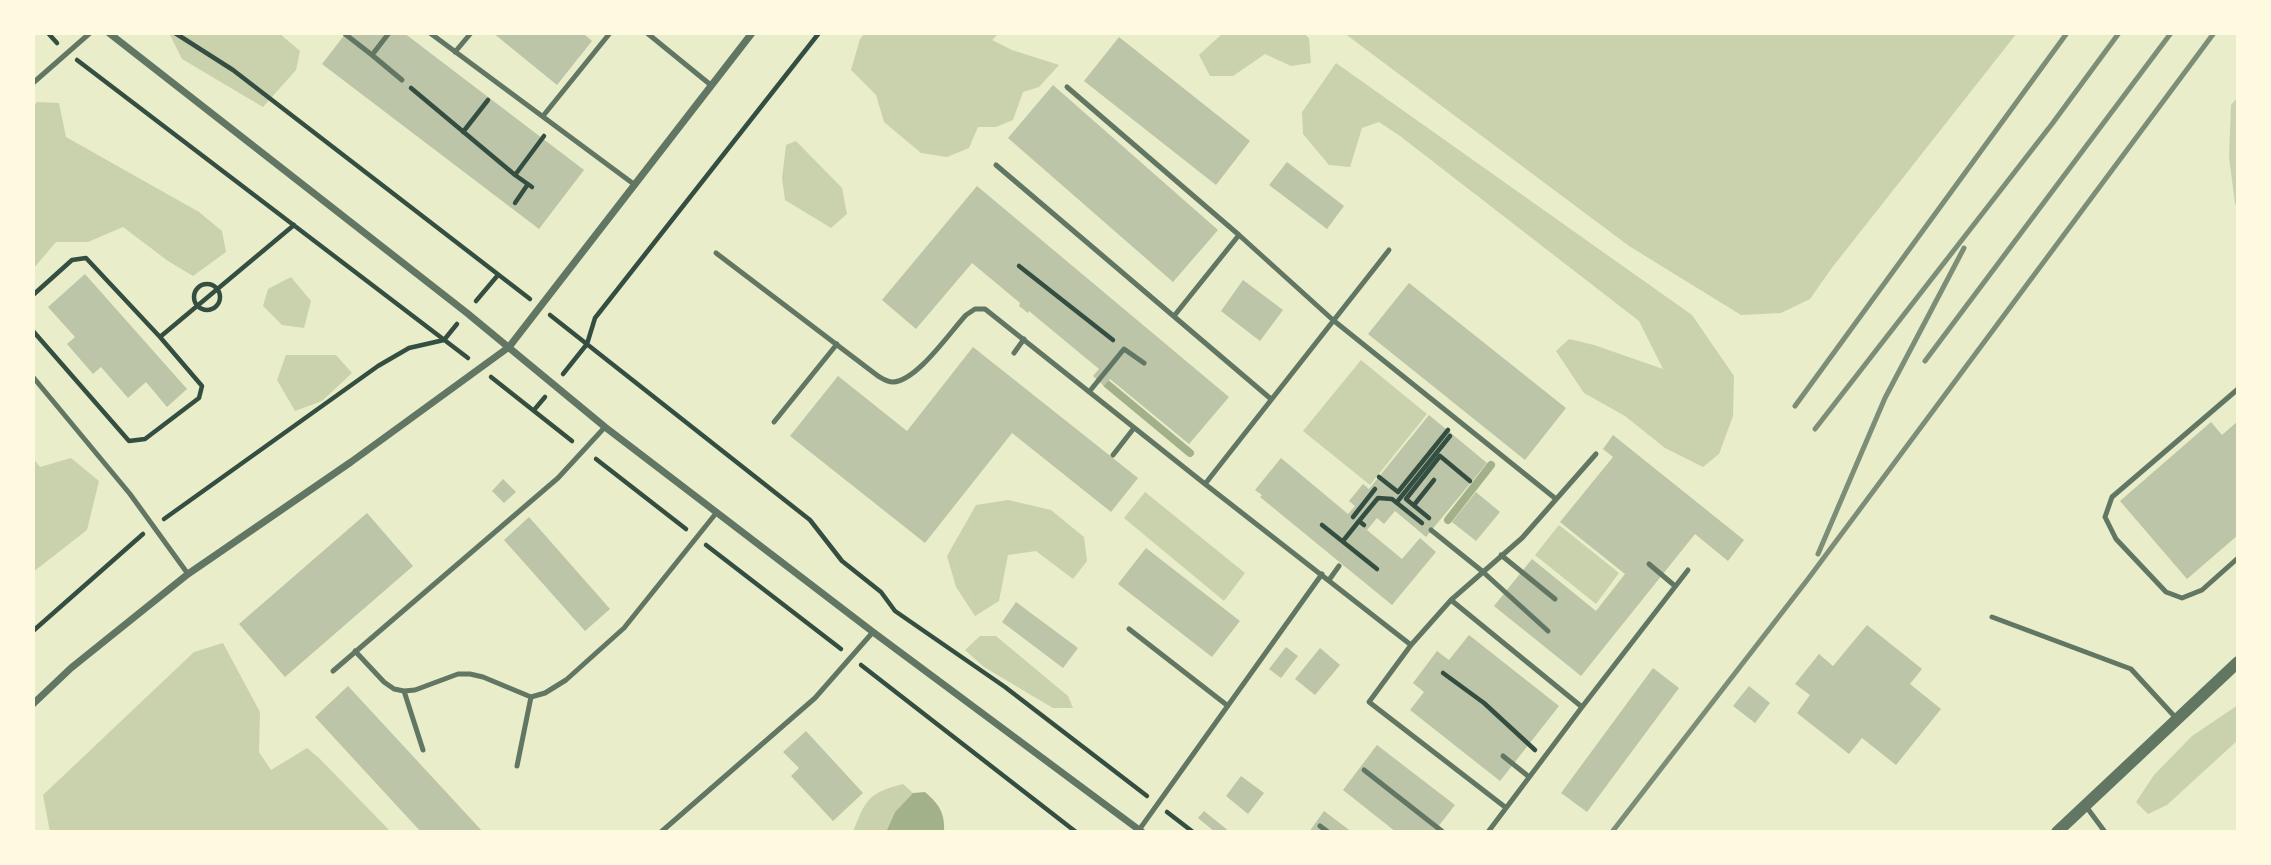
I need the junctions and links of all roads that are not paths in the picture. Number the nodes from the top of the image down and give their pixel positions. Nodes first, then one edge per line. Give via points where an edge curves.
1 (90, 33) edge
2 (109, 33) edge
3 (389, 33) edge
4 (430, 33) edge
5 (471, 33) edge
6 (610, 33) edge
7 (647, 33) edge
8 (752, 33) edge
9 (345, 34) edge
10 (456, 52) junction
11 (372, 55) junction
12 (402, 80) road end
13 (33, 83) edge
14 (712, 86) junction
15 (1067, 87) dead end
16 (543, 116) junction
17 (996, 165) dead end
18 (635, 185) junction
19 (1239, 235) junction
20 (1389, 250) dead end
21 (716, 253) dead end
22 (1174, 316) junction
23 (1333, 320) junction
24 (1024, 339) junction
25 (837, 344) junction
26 (509, 347) junction
27 (1014, 353) dead end
28 (1144, 363) dead end
29 (33, 377) edge
30 (2238, 389) edge
31 (1089, 392) junction
32 (1271, 399) junction
33 (774, 422) dead end
34 (604, 427) junction
35 (1134, 428) junction
36 (1596, 454) dead end
37 (1113, 455) dead end
38 (1205, 484) junction
39 (1556, 499) junction
40 (716, 512) junction
41 (1431, 530) road end
42 (1502, 555) junction
43 (2238, 558) edge
44 (1648, 564) dead end
45 (1339, 566) dead end
46 (1688, 570) dead end
47 (1482, 571) junction
48 (188, 573) junction
49 (1322, 574) junction
50 (1329, 580) junction
51 (1675, 586) junction
52 (1555, 599) dead end
53 (1451, 600) junction
54 (1992, 617) dead end
55 (1129, 629) dead end
56 (1548, 631) dead end
57 (873, 632) junction
58 (1411, 645) junction
59 (355, 652) junction
60 (2238, 662) edge
61 (333, 671) dead end
62 (404, 691) junction
63 (531, 697) junction
64 (33, 704) edge
65 (1228, 706) junction
66 (1582, 707) junction
67 (2176, 719) junction
68 (423, 750) dead end
69 (1503, 755) dead end
70 (517, 766) dead end
71 (1364, 770) dead end
72 (1528, 776) junction
73 (2085, 805) junction
74 (1505, 807) junction
75 (1320, 826) dead end
76 (1141, 831) edge
77 (661, 832) edge
78 (1328, 832) edge
79 (1443, 832) edge
80 (1488, 832) edge
81 (2057, 832) edge
82 (2105, 832) edge

1 - 13 lane
2 - 26 street
3 - 11 lane
4 - 10 lane
5 - 10 lane
6 - 16 lane
7 - 14 lane
8 - 14 street
9 - 11 lane
10 - 16 lane
11 - 12 lane
14 - 18 street
15 - 19 lane
16 - 18 lane
17 - 22 lane
18 - 26 street
19 - 22 lane
19 - 23 lane
20 - 23 lane
21 - 25 lane
22 - 32 lane
23 - 32 lane
23 - 39 lane
24 - 25 lane via 989,311 975,309 915,373 894,382 878,376
24 - 27 lane
24 - 31 lane
25 - 33 lane
26 - 34 street
26 - 48 street
28 - 31 lane via 1124,349
29 - 48 lane
30 - 43 lane via 2112,497 2105,517 2116,539 2166,592 2182,598 2202,590
31 - 35 lane
32 - 38 lane
34 - 40 street
34 - 59 lane via 558,478
35 - 37 lane
35 - 38 lane
36 - 39 lane
38 - 49 lane
39 - 42 lane
40 - 57 street
40 - 63 lane via 624,628 566,680
41 - 47 lane
42 - 47 lane
42 - 52 lane
44 - 51 lane
45 - 50 lane
46 - 51 lane
47 - 53 lane
47 - 56 lane
48 - 64 street
49 - 50 lane
49 - 65 lane
50 - 58 lane
51 - 66 lane
53 - 58 lane
53 - 66 lane
54 - 67 lane via 2131,669
55 - 65 lane
57 - 76 street
57 - 77 lane via 815,698
58 - 74 lane via 1370,702
59 - 61 lane
59 - 62 lane via 384,682
60 - 67 street
62 - 63 lane via 470,674
62 - 68 lane
63 - 70 lane
65 - 76 lane
66 - 72 lane
67 - 73 street
69 - 72 lane
71 - 79 lane
72 - 74 lane
73 - 81 street
73 - 82 lane
74 - 80 lane
75 - 78 lane

